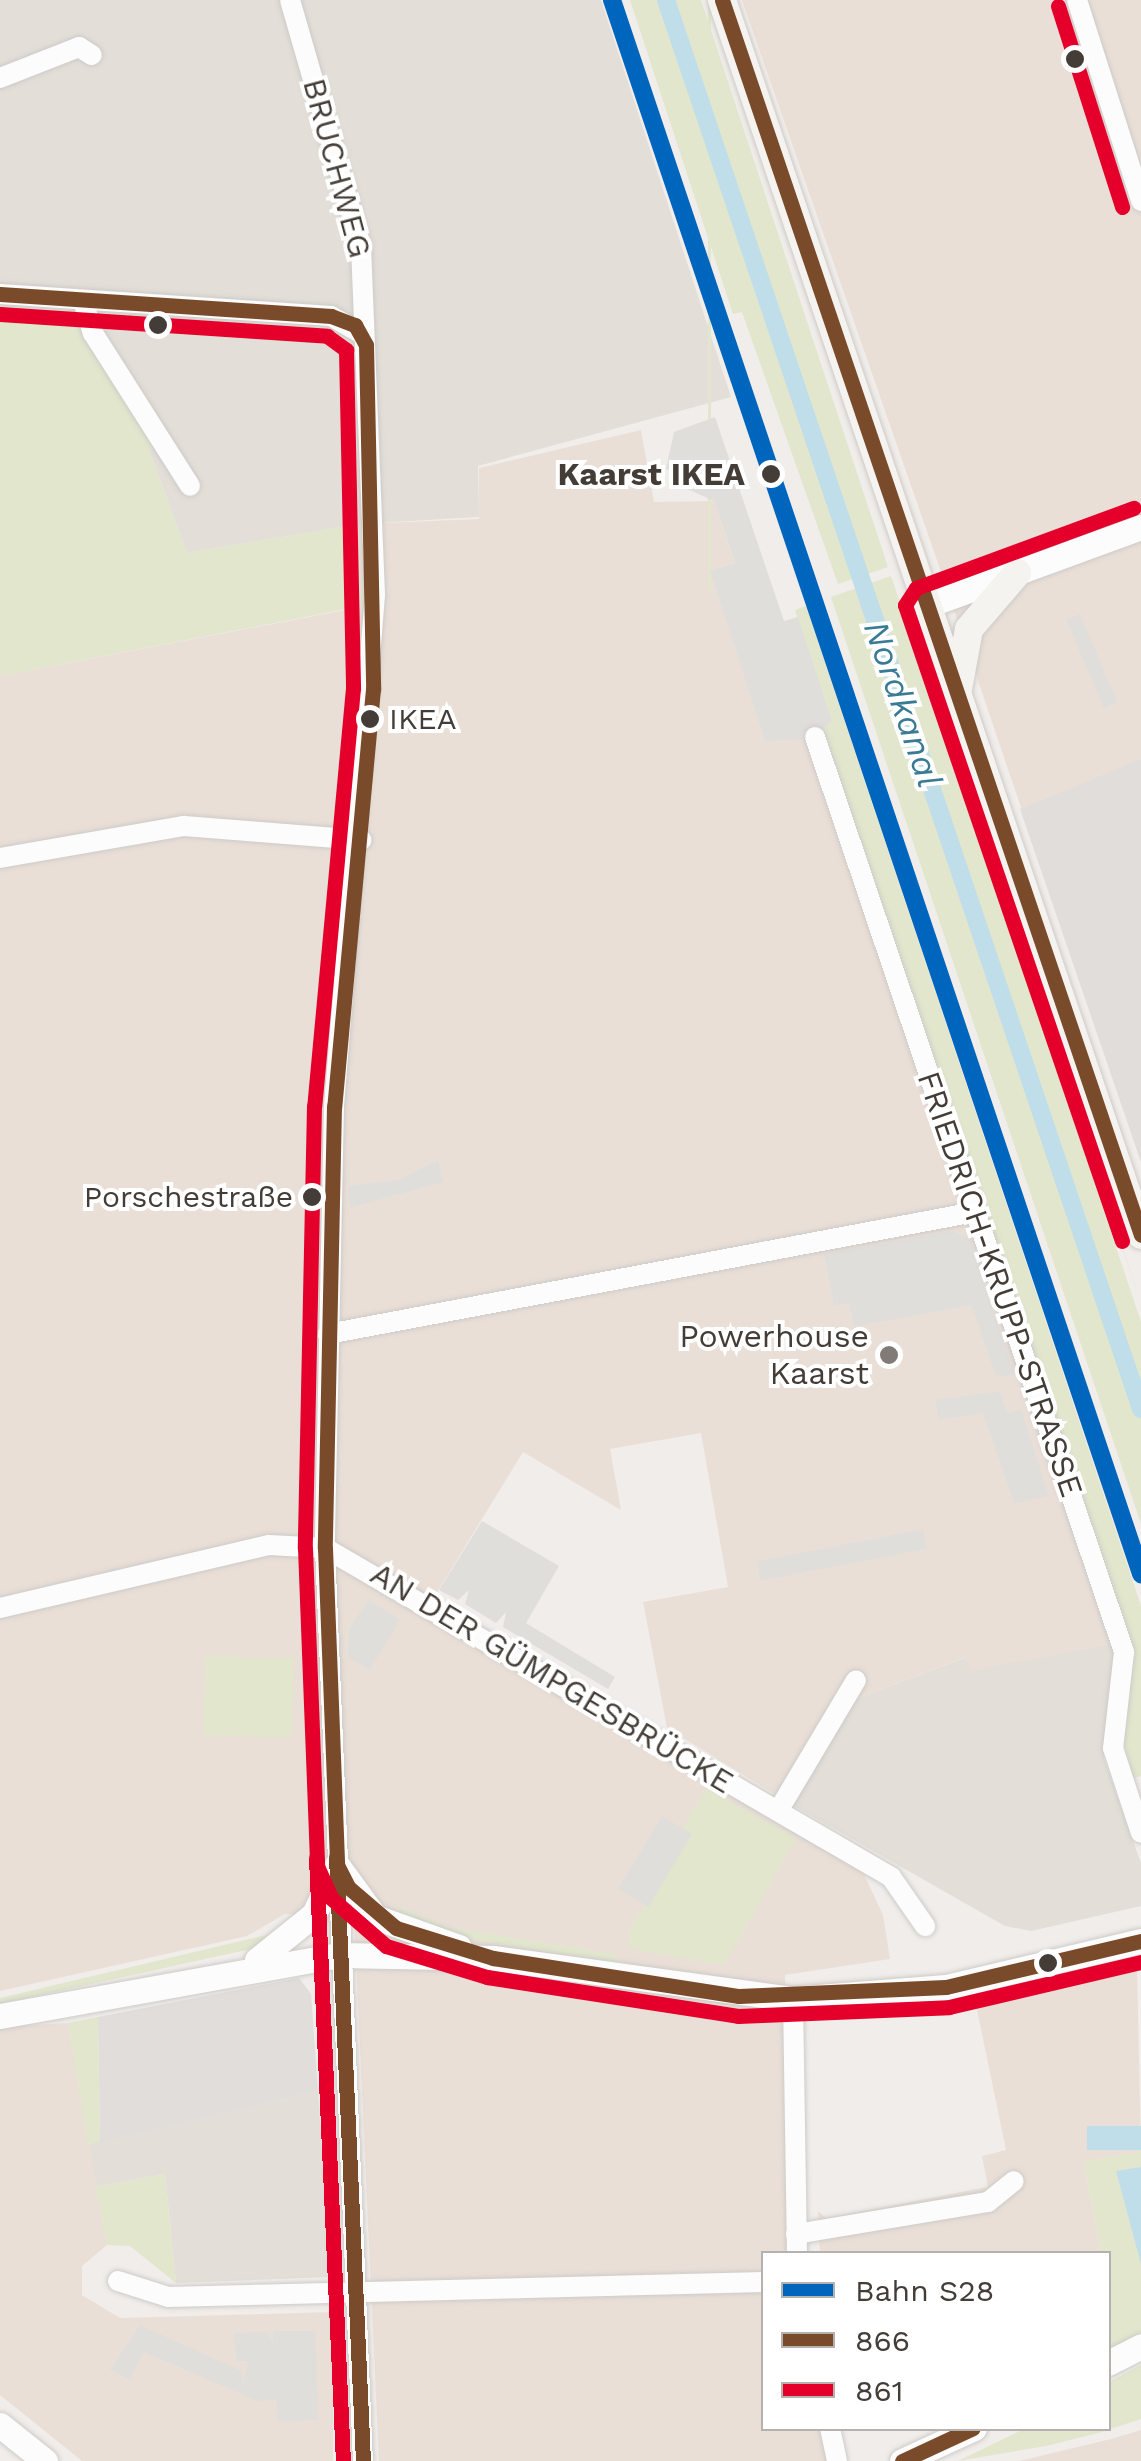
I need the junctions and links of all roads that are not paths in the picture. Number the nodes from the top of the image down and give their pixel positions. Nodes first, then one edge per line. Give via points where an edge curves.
1 (290, 0) edge
2 (722, 0) edge
3 (1077, 0) edge
4 (92, 55) dead end
5 (0, 78) edge
6 (1141, 201) edge
7 (0, 294) edge
8 (83, 301) junction
9 (361, 333) junction
10 (190, 486) dead end
11 (1141, 526) edge
12 (1017, 572) junction
13 (925, 606) junction
14 (958, 705) junction
15 (815, 738) dead end
16 (361, 840) junction
17 (0, 858) edge
18 (976, 1212) junction
19 (1141, 1235) edge
20 (328, 1334) junction
21 (325, 1548) junction
22 (0, 1608) edge
23 (856, 1680) dead end
24 (778, 1811) junction
25 (1141, 1833) edge
26 (337, 1865) junction
27 (925, 1926) dead end
28 (1141, 1941) edge
29 (340, 1956) junction
30 (492, 1958) junction
31 (248, 1966) junction
32 (793, 1999) junction
33 (0, 2016) edge
34 (1014, 2181) dead end
35 (797, 2244) edge
36 (118, 2281) dead end
37 (761, 2282) edge
38 (354, 2293) junction
39 (1141, 2346) edge
40 (1111, 2361) edge
41 (0, 2425) edge
42 (831, 2431) edge
43 (967, 2431) edge
44 (45, 2461) edge
45 (363, 2461) edge
46 (836, 2461) edge
47 (902, 2461) edge

1 - 9 street, BRUCHWEG via 362,246
2 - 13 main road
3 - 6 street
4 - 5 street via 79,47
7 - 8 street
8 - 9 street via 331,316
8 - 10 street via 92,333
9 - 16 street, BRUCHWEG via 374,595
11 - 12 street
12 - 13 street
12 - 14 main road via 969,630
13 - 14 main road
14 - 19 main road
15 - 18 street, FRIEDRICH-KRUPP-STRASSE
16 - 17 street via 184,826
16 - 20 street, BRUCHWEG via 334,1106
18 - 20 street
18 - 25 street, FRIEDRICH-KRUPP-STRASSE via 1124,1652 1112,1748
20 - 21 street, BRUCHWEG
21 - 22 street via 269,1545
21 - 24 street, AN DER GÜMPGESBRÜCKE
21 - 26 street, BRUCHWEG
23 - 24 street
24 - 27 street, AN DER GÜMPGESBRÜCKE via 891,1877
26 - 29 street, BRUCHWEG
26 - 30 street via 375,1917
26 - 31 street via 314,1914
28 - 32 street via 946,1987
29 - 30 street
29 - 31 street
29 - 38 street, BRUCHWEG
30 - 32 street
31 - 33 street
32 - 35 street
34 - 35 street via 988,2202
36 - 38 street via 168,2298
37 - 38 street
38 - 45 street, BRUCHWEG
39 - 40 street
41 - 44 street
42 - 46 street
43 - 47 street

